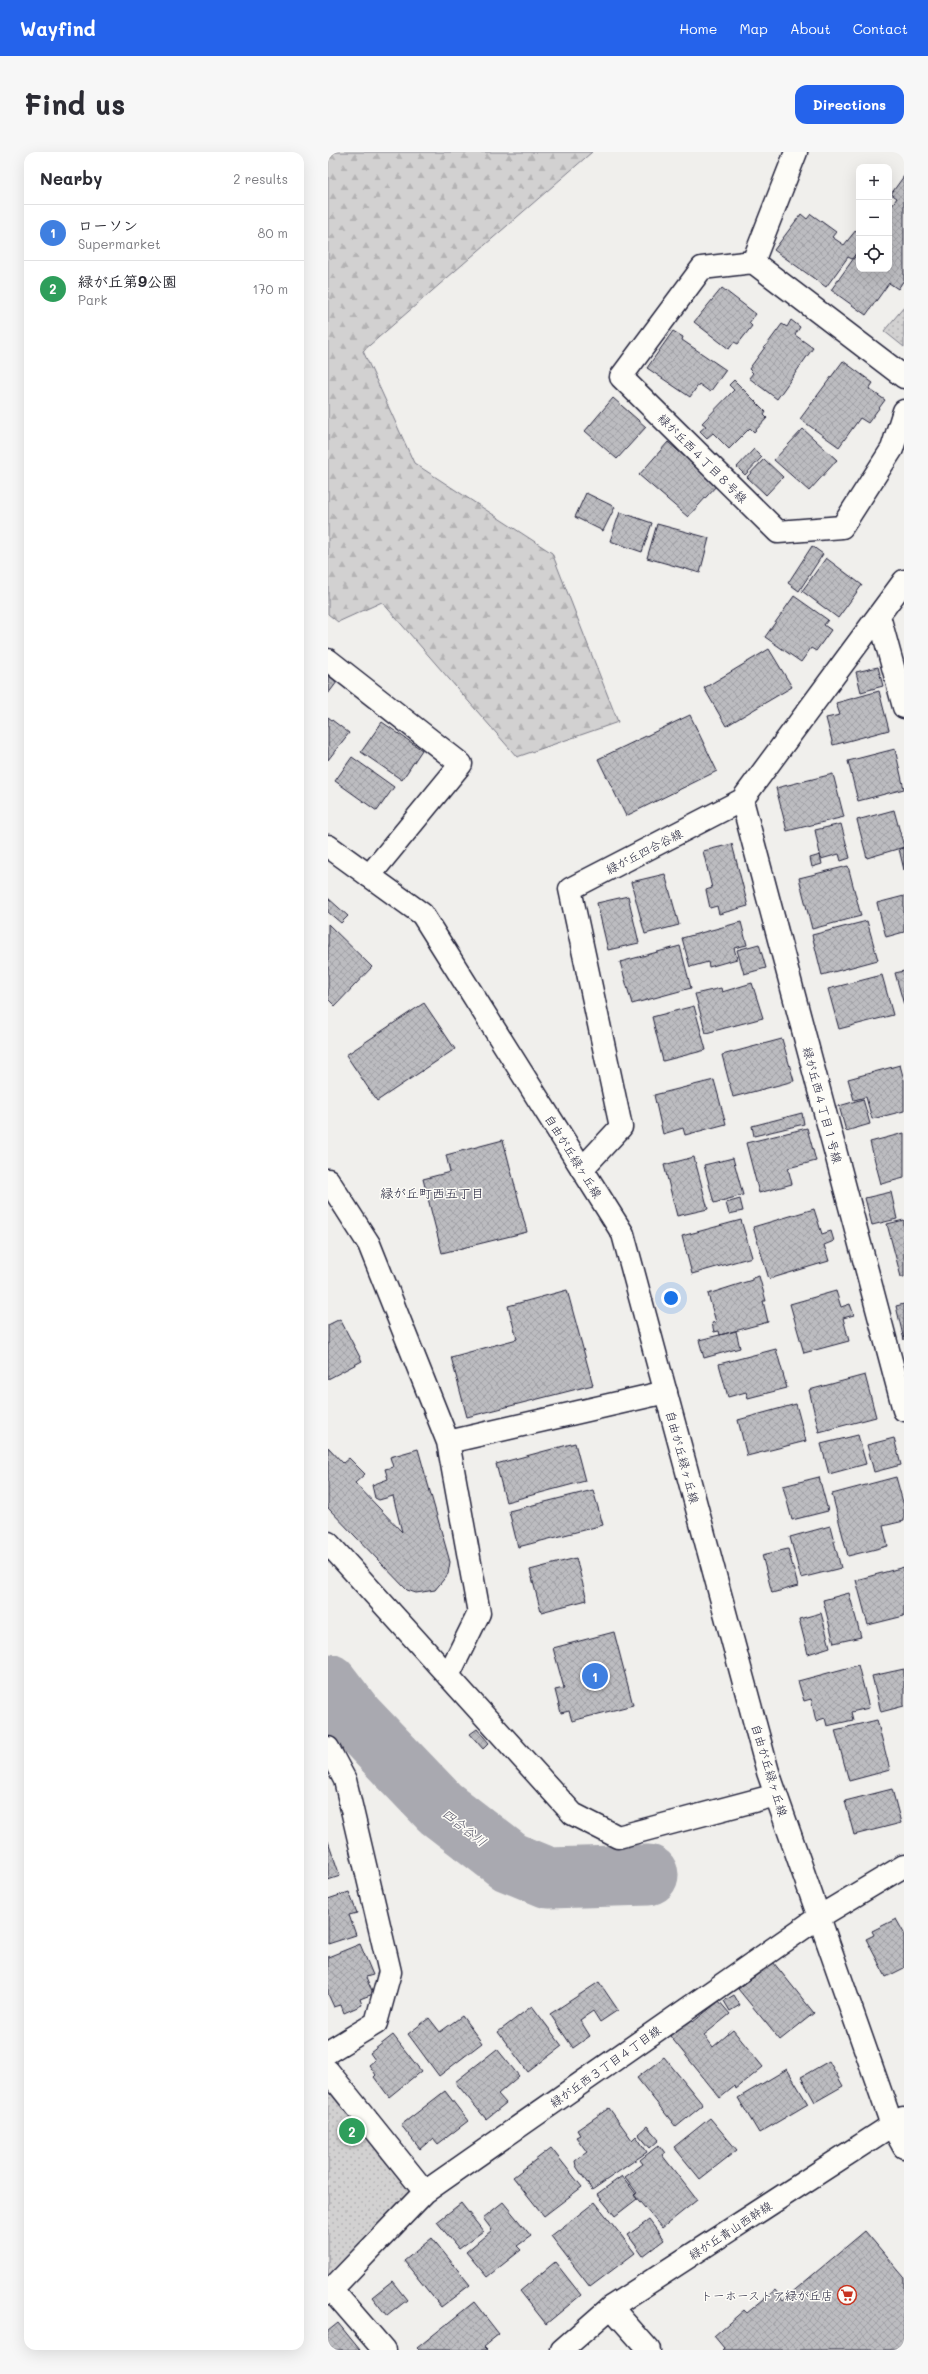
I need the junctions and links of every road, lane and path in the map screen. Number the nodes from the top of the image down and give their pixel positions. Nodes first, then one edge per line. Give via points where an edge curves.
1 (796, 152) edge
2 (753, 262) junction
3 (904, 376) edge
4 (904, 411) edge
5 (904, 581) edge
6 (879, 616) junction
7 (328, 660) edge
8 (904, 707) edge
9 (742, 800) junction
10 (328, 846) edge
11 (369, 876) junction
12 (582, 1169) junction
13 (328, 1180) edge
14 (666, 1392) junction
15 (904, 1410) edge
16 (448, 1442) junction
17 (328, 1542) edge
18 (448, 1676) junction
19 (328, 1748) edge
20 (776, 1795) junction
21 (904, 1866) edge
22 (819, 1917) junction
23 (328, 2052) edge
24 (328, 2071) edge
25 (898, 2121) edge
26 (904, 2147) edge
27 (425, 2192) junction
28 (329, 2291) edge
29 (611, 2307) junction
30 (384, 2350) edge
31 (562, 2350) edge
32 (649, 2350) edge

1 - 2 street
2 - 3 street
2 - 4 street, 緑が丘西４丁目８号線 via 702,268 621,377 778,532 842,527 892,449
5 - 6 street, 緑が丘四合谷線
6 - 8 street
6 - 9 street, 緑が丘四合谷線
7 - 11 street via 461,764
9 - 12 street, 緑が丘四合谷線 via 570,889 621,1127
9 - 15 street, 緑が丘西４丁目１号線
10 - 11 street, 自由が丘緑ヶ丘線
11 - 12 street, 自由が丘緑ヶ丘線 via 422,914
12 - 14 street, 自由が丘緑ヶ丘線 via 623,1234
13 - 16 street via 369,1244
14 - 16 street
14 - 20 street, 自由が丘緑ヶ丘線
16 - 18 street via 479,1613
17 - 18 street
18 - 20 street via 573,1814 618,1836
19 - 23 street via 345,1780 390,1972 376,2023
20 - 22 street, 自由が丘緑ヶ丘線
21 - 22 street, 緑が丘西３丁目４丁目線
22 - 25 street, 自由が丘緑ヶ丘線
22 - 27 street, 緑が丘西３丁目４丁目線
24 - 27 street
25 - 26 street, 自由が丘緑ヶ丘線
25 - 29 street, 緑が丘青山西幹線
27 - 28 street, 緑が丘西３丁目４丁目線
28 - 30 street
29 - 31 street, 緑が丘青山西幹線
29 - 32 street

